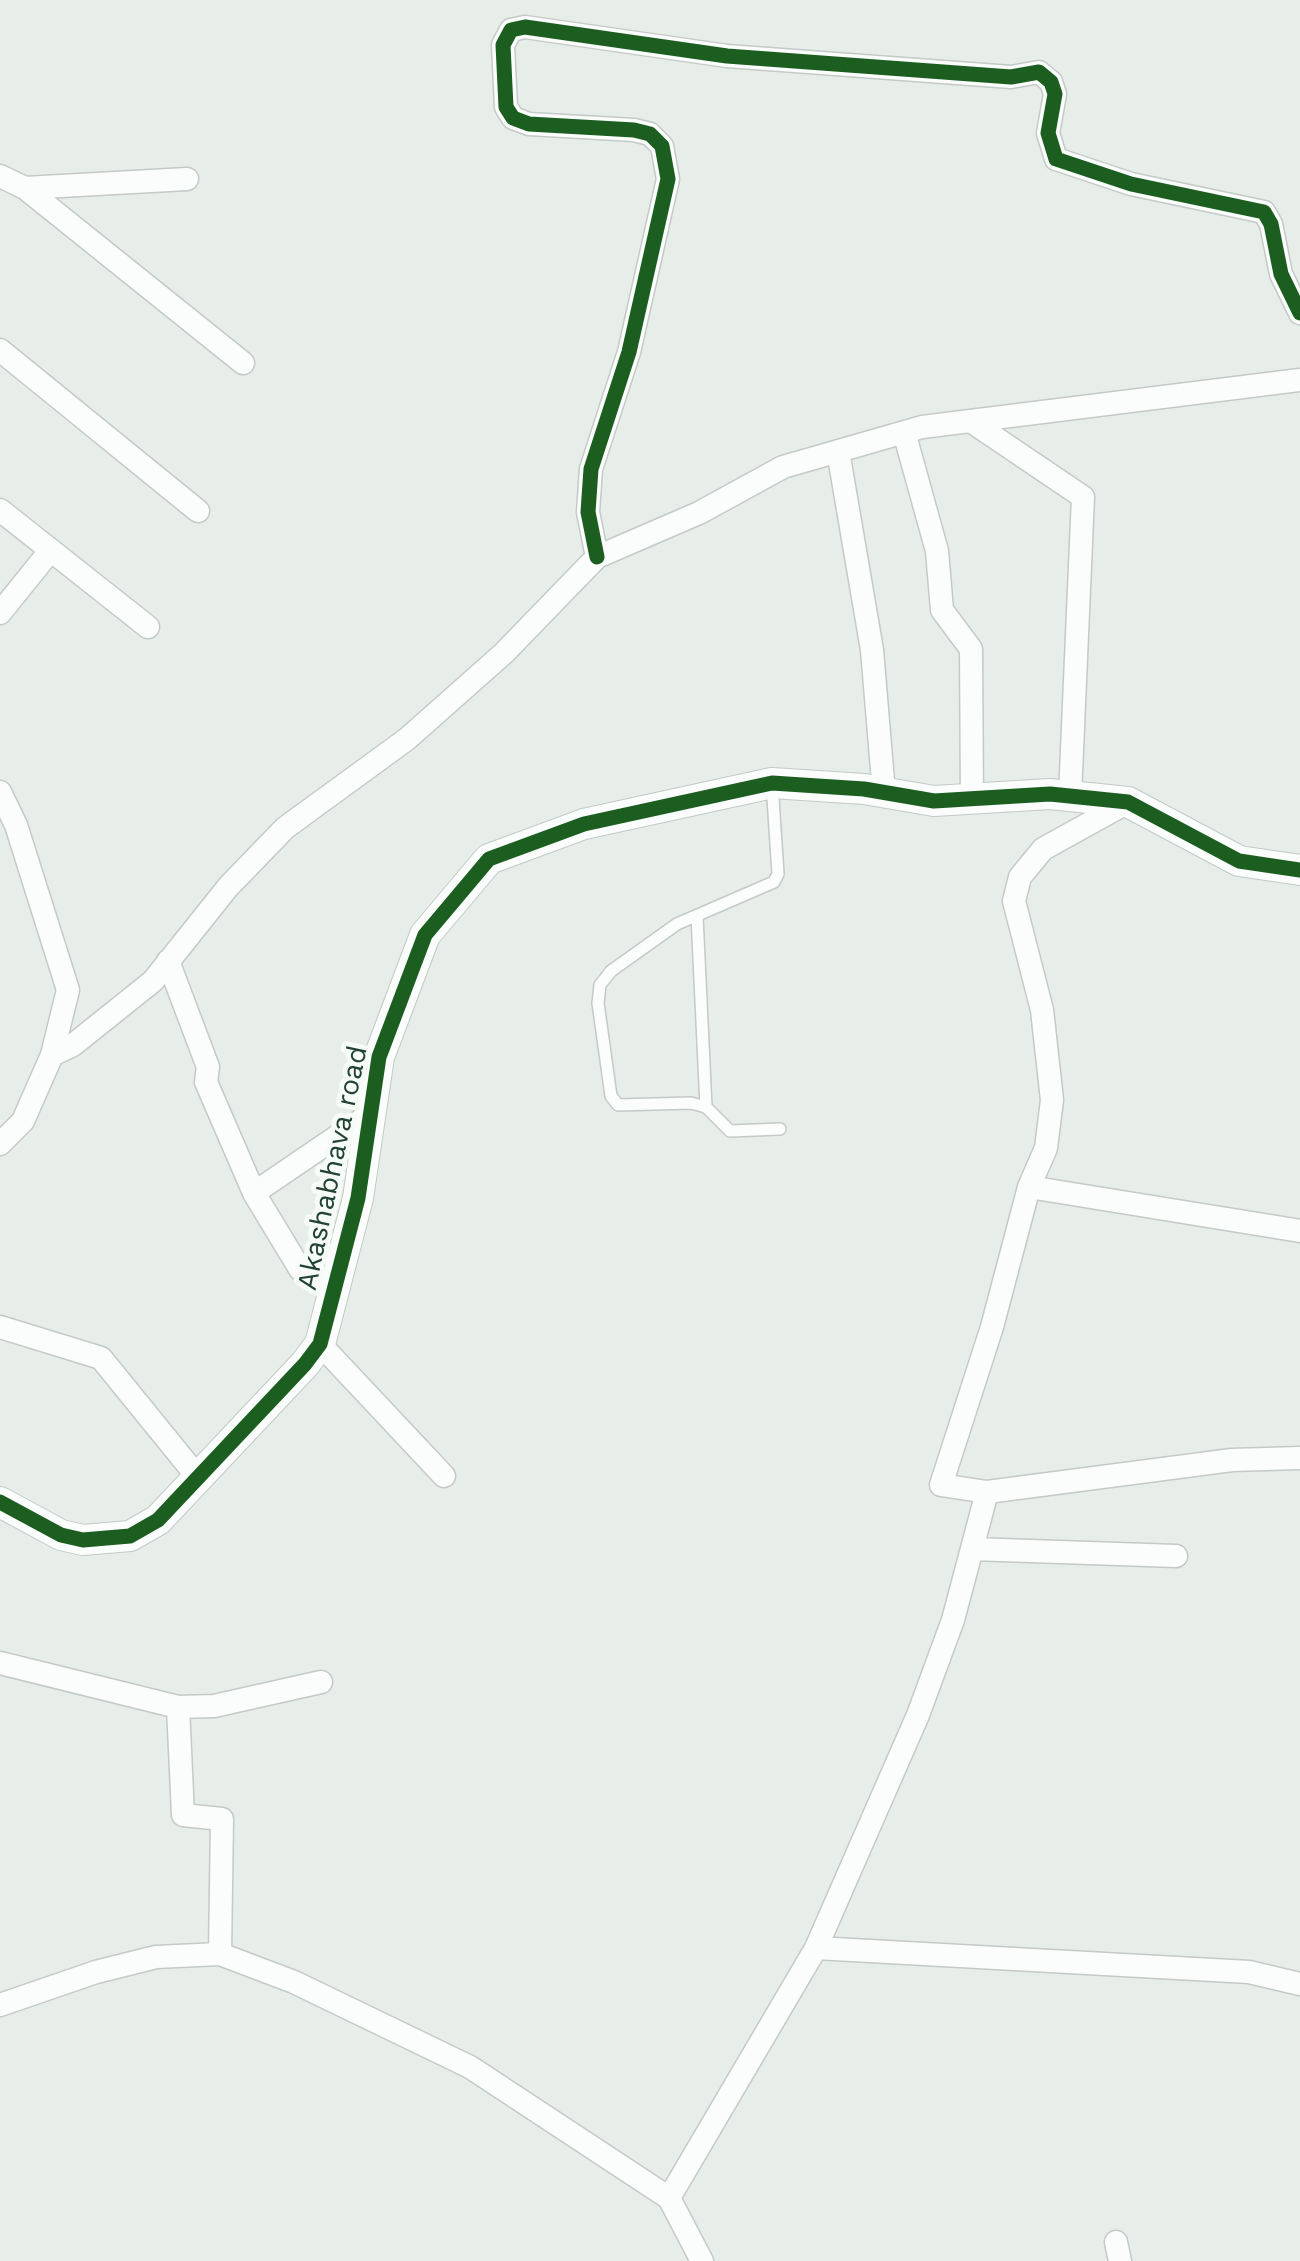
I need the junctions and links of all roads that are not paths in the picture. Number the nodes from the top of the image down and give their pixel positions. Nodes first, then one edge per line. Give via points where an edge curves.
1 (0, 176) edge
2 (186, 179) dead end
3 (26, 188) junction
4 (1300, 313) edge
5 (0, 350) edge
6 (242, 363) dead end
7 (1300, 380) edge
8 (972, 422) junction
9 (904, 432) junction
10 (838, 451) junction
11 (0, 510) edge
12 (198, 511) dead end
13 (50, 551) junction
14 (597, 557) junction
15 (0, 613) edge
16 (148, 627) dead end
17 (772, 783) junction
18 (0, 792) edge
19 (884, 794) junction
20 (1070, 796) junction
21 (972, 801) junction
22 (1128, 802) junction
23 (8, 826) edge
24 (1300, 870) edge
25 (697, 916) junction
26 (168, 961) junction
27 (52, 1055) junction
28 (706, 1107) junction
29 (370, 1114) junction
30 (780, 1129) dead end
31 (0, 1144) edge
32 (1029, 1188) junction
33 (254, 1193) junction
34 (1300, 1231) edge
35 (334, 1292) junction
36 (0, 1327) edge
37 (320, 1344) junction
38 (1300, 1458) edge
39 (196, 1474) junction
40 (444, 1476) dead end
41 (987, 1492) junction
42 (0, 1502) edge
43 (972, 1549) junction
44 (1176, 1556) dead end
45 (0, 1662) edge
46 (321, 1682) dead end
47 (178, 1706) junction
48 (816, 1948) junction
49 (220, 1954) junction
50 (1300, 1984) edge
51 (0, 2005) edge
52 (669, 2198) junction
53 (702, 2261) edge

1 - 3 street
2 - 3 street
3 - 6 street
4 - 14 street via 1264,212 1131,184 1056,159 1048,132 1055,94 1039,72 1011,77 727,56 511,30 503,44 506,107 514,118 650,134 662,146 668,179 630,352 591,469 588,512
5 - 12 street
7 - 8 street
8 - 9 street
8 - 20 street via 1084,497
9 - 10 street
9 - 21 street via 937,551 942,610 971,649
10 - 14 street via 783,467
10 - 19 street via 872,650
11 - 13 street
13 - 15 street
13 - 16 street
14 - 26 street via 407,739 286,828
17 - 19 street, Akashabhava road
17 - 25 lane via 774,882
17 - 29 street, Akashabhava road via 584,824 489,860 425,935 378,1057
18 - 23 street
19 - 21 street, Akashabhava road
20 - 21 street, Akashabhava road
20 - 22 street, Akashabhava road
22 - 24 street, Akashabhava road via 1238,862
22 - 32 street via 1042,850 1020,877 1014,901 1042,1010 1052,1100 1046,1148
23 - 27 street via 68,990
25 - 28 lane
25 - 28 lane via 611,971 598,1003 610,1096 618,1105
26 - 27 street via 139,992
26 - 33 street via 208,1067 206,1082
27 - 31 street via 23,1121
28 - 30 lane via 730,1132
29 - 33 street
29 - 35 street, Akashabhava road
32 - 34 street
32 - 41 street via 941,1485
33 - 35 street via 300,1268
35 - 37 street, Akashabhava road
36 - 39 street via 100,1358
37 - 39 street, Akashabhava road
37 - 40 street
38 - 41 street via 1232,1460
39 - 42 street, Akashabhava road via 158,1520 130,1536 61,1535
41 - 43 street
43 - 44 street
43 - 48 street via 918,1715
45 - 47 street
46 - 47 street via 214,1706
47 - 49 street via 183,1815 222,1819
48 - 50 street via 1249,1972
48 - 52 street
49 - 51 street via 156,1956
49 - 52 street via 470,2066
52 - 53 street

